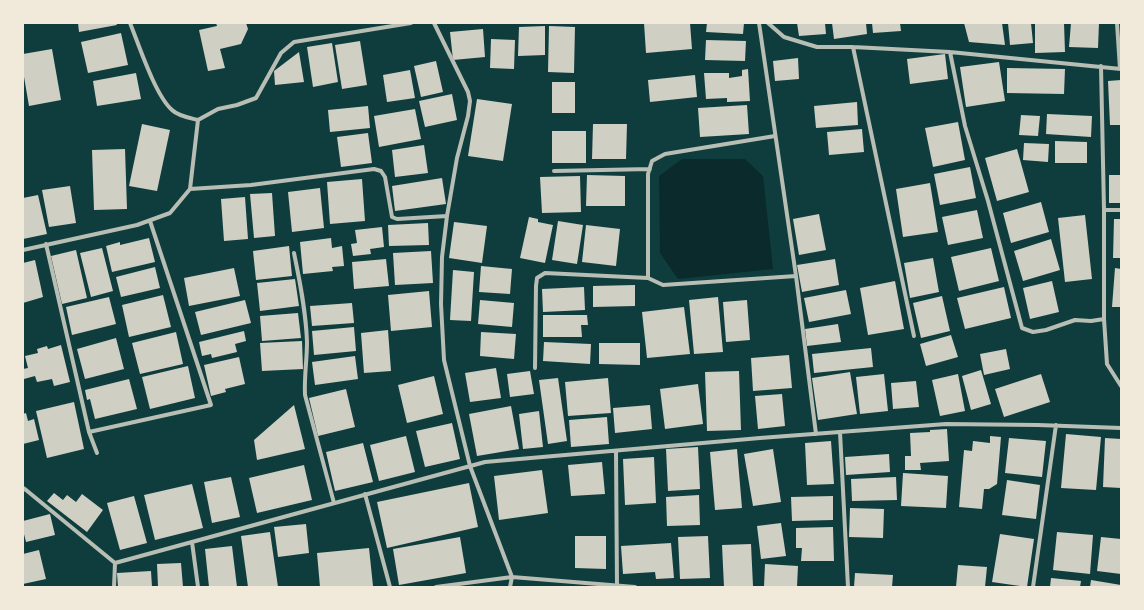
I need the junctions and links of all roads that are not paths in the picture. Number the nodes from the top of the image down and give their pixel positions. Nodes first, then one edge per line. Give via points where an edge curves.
1 (130, 23) edge
2 (411, 23) edge
3 (434, 23) edge
4 (759, 23) edge
5 (768, 23) edge
6 (1117, 23) edge
7 (853, 47) junction
8 (950, 52) junction
9 (1101, 66) junction
10 (1121, 69) edge
11 (198, 120) junction
12 (775, 136) junction
13 (650, 169) junction
14 (554, 171) dead end
15 (190, 189) junction
16 (1104, 210) junction
17 (1121, 210) edge
18 (446, 216) junction
19 (150, 221) junction
20 (46, 244) junction
21 (23, 250) edge
22 (294, 253) dead end
23 (796, 276) junction
24 (648, 278) junction
25 (1104, 319) junction
26 (914, 336) dead end
27 (535, 368) dead end
28 (1121, 386) edge
29 (1056, 425) junction
30 (1121, 428) edge
31 (89, 432) junction
32 (840, 432) junction
33 (816, 434) junction
34 (616, 450) junction
35 (98, 453) dead end
36 (470, 466) junction
37 (23, 488) edge
38 (365, 494) junction
39 (334, 503) junction
40 (192, 542) junction
41 (115, 564) junction
42 (512, 577) junction
43 (617, 586) edge
44 (114, 587) edge
45 (198, 587) edge
46 (390, 587) edge
47 (436, 587) edge
48 (510, 587) edge
49 (635, 587) edge
50 (848, 587) edge
51 (1034, 587) edge

1 - 11 street via 163,100 172,111
2 - 11 street via 294,42 281,53 256,98 218,109
3 - 18 street via 470,101
4 - 12 street
5 - 7 street via 784,37 817,47
6 - 10 street
7 - 8 street
7 - 26 street
8 - 9 street
8 - 25 street via 965,126 1022,328 1033,332 1075,320
9 - 10 street
9 - 16 street
11 - 15 street
12 - 13 street via 665,154 652,161
12 - 23 street
13 - 14 street
13 - 24 street
15 - 18 street via 251,185 374,169 381,170 385,177 392,217 397,219
15 - 19 street via 170,213
16 - 17 street
16 - 25 street
18 - 36 street via 441,304 444,360
19 - 20 street
19 - 31 street via 211,405
20 - 21 street
20 - 31 street
22 - 39 street via 307,343 305,395
23 - 24 street via 663,285
23 - 33 street
24 - 27 street via 545,274 537,278
25 - 28 street via 1107,364
29 - 30 street
29 - 32 street via 946,424
29 - 51 street
31 - 35 street
32 - 33 street
32 - 50 street
33 - 34 street
34 - 36 street via 485,462
34 - 43 street
36 - 38 street
36 - 42 street
37 - 41 street
38 - 39 street
38 - 46 street
39 - 40 street
40 - 41 street
40 - 45 street
41 - 44 street
42 - 43 street
42 - 47 street
42 - 48 street
43 - 49 street

